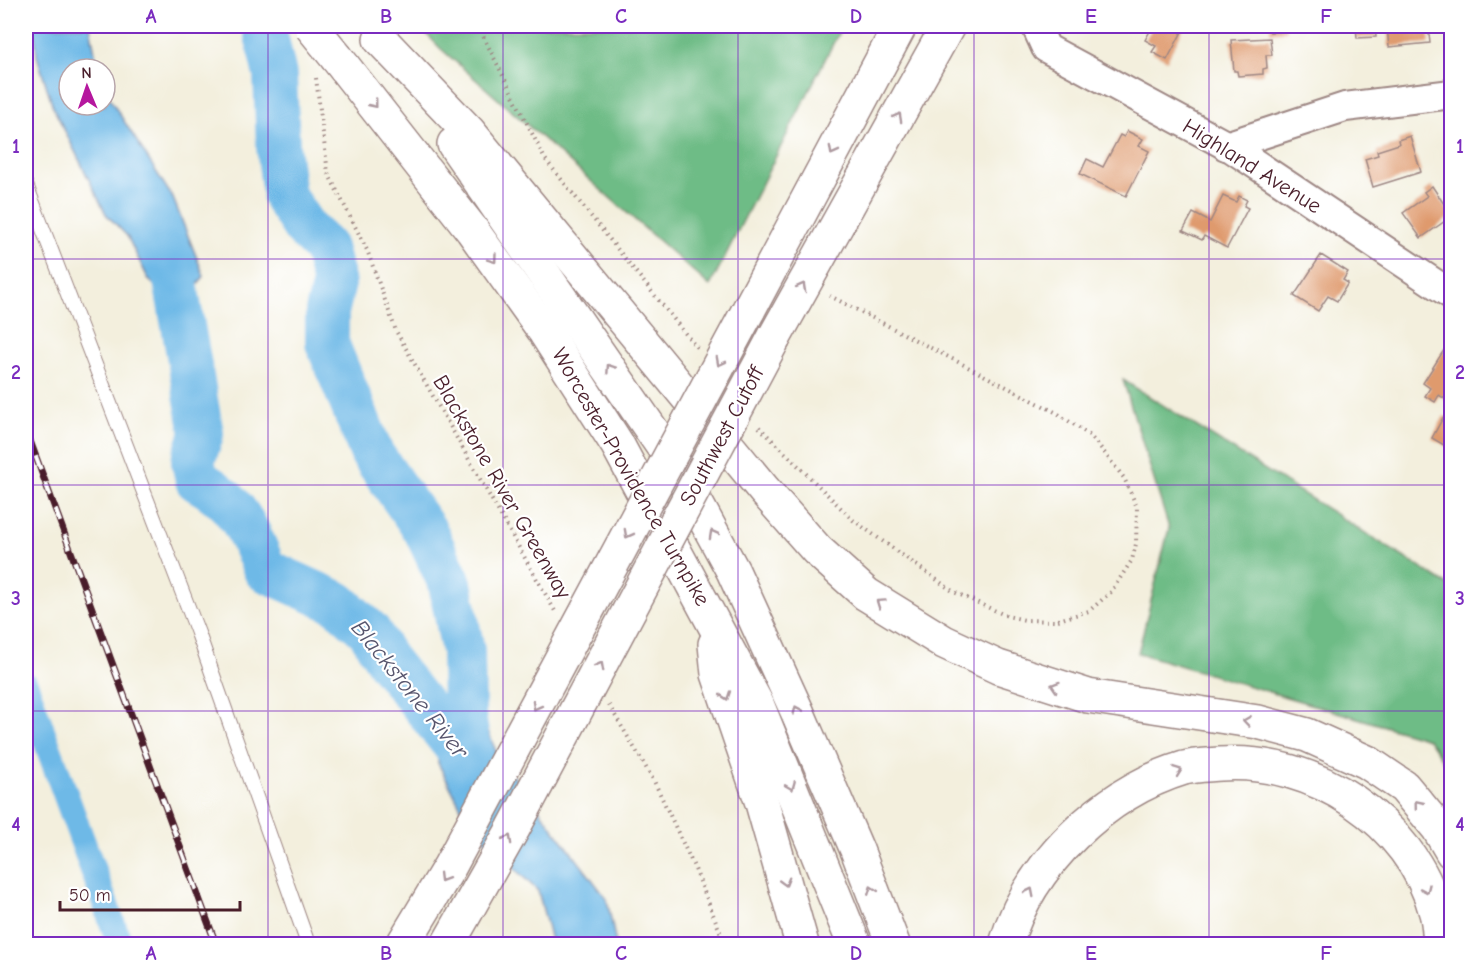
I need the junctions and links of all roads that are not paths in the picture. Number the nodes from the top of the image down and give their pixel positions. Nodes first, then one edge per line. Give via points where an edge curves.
1 (311, 26) edge
2 (900, 26) edge
3 (948, 26) edge
4 (375, 32) edge
5 (1041, 37) edge
6 (1452, 94) edge
7 (1226, 146) junction
8 (26, 185) edge
9 (1452, 295) edge
10 (713, 618) junction
11 (1452, 852) edge
12 (308, 945) edge
13 (403, 945) edge
14 (448, 945) edge
15 (802, 945) edge
16 (854, 945) edge
17 (893, 945) edge
18 (1006, 945) edge
19 (1440, 945) edge

1 -> 10 main road, Worcester-Providence Turnpike, bridge via 327,64 472,230 545,332 617,444
2 -> 13 main road, Southwest Cutoff, bridge via 450,866
14 -> 3 main road, Southwest Cutoff, bridge via 774,338
11 -> 4 main road via 1404,787 1367,762 1306,735 1257,722 1088,696 998,668 944,642 866,594 817,550 764,490 469,132
17 -> 4 main road, Worcester-Providence Turnpike via 857,850 734,570 675,464
5 - 7 street, Highland Avenue
6 - 7 street via 1345,107
7 - 9 street, Highland Avenue
8 - 12 lane via 198,633
10 -> 15 main road via 718,674 762,803
10 -> 16 main road, Worcester-Providence Turnpike via 757,704
18 -> 19 main road via 1036,880 1070,840 1105,809 1142,785 1186,767 1245,762 1302,774 1341,791 1383,825 1416,867 1436,913

